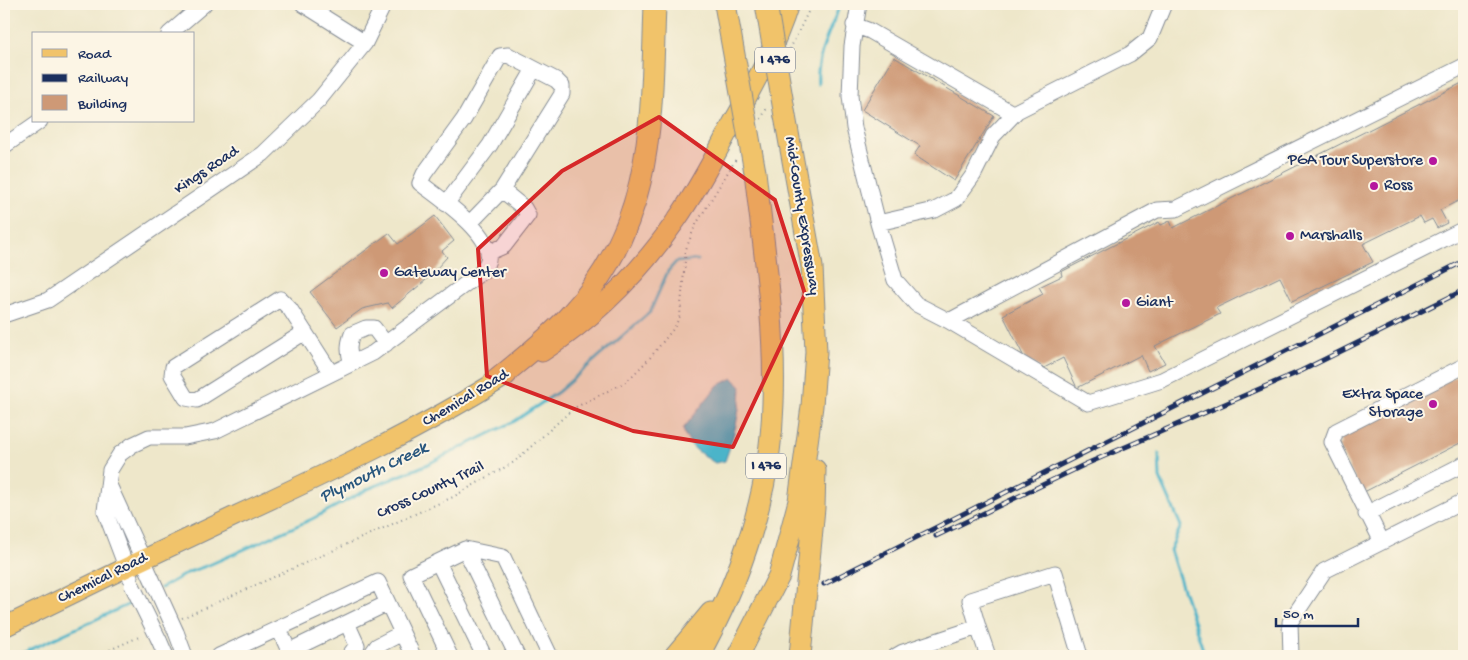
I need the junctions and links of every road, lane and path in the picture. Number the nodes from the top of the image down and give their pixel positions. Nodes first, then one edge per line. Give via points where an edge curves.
1 (204, 4) edge
2 (303, 4) edge
3 (384, 4) edge
4 (655, 4) edge
5 (725, 4) edge
6 (766, 4) edge
7 (777, 4) edge
8 (790, 4) edge
9 (859, 4) edge
10 (1163, 5) edge
11 (854, 25) junction
12 (171, 32) edge
13 (365, 43) junction
14 (1464, 66) edge
15 (534, 69) junction
16 (1014, 114) junction
17 (39, 122) edge
18 (4, 146) edge
19 (720, 146) junction
20 (502, 190) junction
21 (446, 204) junction
22 (470, 223) junction
23 (878, 223) junction
24 (695, 226) dead end
25 (1464, 229) edge
26 (488, 253) junction
27 (4, 315) edge
28 (949, 321) junction
29 (305, 332) junction
30 (386, 344) junction
31 (352, 363) junction
32 (1464, 366) edge
33 (331, 373) junction
34 (494, 382) junction
35 (812, 406) junction
36 (1464, 464) edge
37 (109, 485) junction
38 (1464, 501) edge
39 (1366, 514) junction
40 (1382, 542) junction
41 (465, 549) junction
42 (144, 559) junction
43 (438, 562) junction
44 (126, 567) junction
45 (735, 578) junction
46 (388, 604) junction
47 (347, 623) junction
48 (177, 626) junction
49 (4, 627) edge
50 (978, 627) junction
51 (279, 629) junction
52 (402, 633) junction
53 (152, 637) junction
54 (283, 654) edge
55 (96, 656) edge
56 (166, 656) edge
57 (185, 656) edge
58 (219, 656) edge
59 (349, 656) edge
60 (370, 656) edge
61 (413, 656) edge
62 (450, 656) edge
63 (484, 656) edge
64 (517, 656) edge
65 (550, 656) edge
66 (675, 656) edge
67 (698, 656) edge
68 (738, 656) edge
69 (800, 656) edge
70 (896, 656) edge
71 (988, 656) edge
72 (1080, 656) edge
73 (1291, 656) edge

1 - 12 street
2 - 13 street
3 - 13 street, Kings Road
4 - 34 highway via 646,159 632,215 614,256 569,317
5 - 45 highway, I 476, bridge via 755,172 769,285 773,403 764,483
6 - 35 highway, Mid-County Expressway / I 476, bridge via 812,267 816,352
7 - 19 main road, Chemical Road
8 - 19 main road, Chemical Road via 761,72
9 - 11 street
10 - 16 street via 1150,38 1130,54
11 - 16 street via 870,31
11 - 23 street via 849,75 854,128
13 - 27 street, Kings Road via 319,100 263,154 48,300
14 - 28 street via 1176,209 1157,210
15 - 20 street via 556,80 562,86 562,94
15 - 21 street via 490,145
15 - 21 street via 508,55 500,56 464,120 420,183
16 - 23 street via 993,136 974,174 956,199 935,210
17 - 18 street
19 - 34 main road, Chemical Road via 678,218 636,272 584,322
20 - 22 street
20 - 26 street via 528,215 504,246
21 - 22 street
22 - 26 street via 487,246
23 - 28 street via 895,280 916,304
24 - 48 path, Cross County Trail via 686,249 680,316 649,359 626,382 574,408 514,462 453,497
25 - 28 street via 1162,380 1088,403
26 - 30 street via 483,271
29 - 29 street via 280,299 173,367 172,375 186,398 197,400
29 - 33 street
30 - 31 street
30 - 31 street via 374,328 352,334 348,343
31 - 33 street
32 - 39 street via 1336,432 1332,437
33 - 37 street via 215,431 184,437 150,437 132,445 120,454 110,470
34 - 42 main road, Chemical Road via 427,423 354,461
35 - 68 highway, Mid-County Expressway / I 476 via 799,501 780,576
35 - 69 highway via 814,508
36 - 39 street
37 - 42 street
37 - 44 street via 105,511
38 - 40 street
39 - 40 street
40 - 73 street via 1324,571 1290,622
41 - 43 street
41 - 64 street
41 - 65 street via 503,558
42 - 44 main road, Chemical Road
42 - 48 street, bridge
43 - 62 street via 411,575
43 - 63 street
44 - 49 main road, Chemical Road
44 - 53 street, bridge
45 - 66 highway
45 - 67 highway, I 476
46 - 47 street
46 - 51 street via 378,582
46 - 52 street
47 - 54 street
47 - 59 street via 358,645
48 - 57 street
50 - 70 street
50 - 71 street
50 - 72 street via 970,600 1055,573
51 - 54 street
51 - 58 street
52 - 60 street via 377,646
52 - 61 street
53 - 55 path
53 - 56 street

